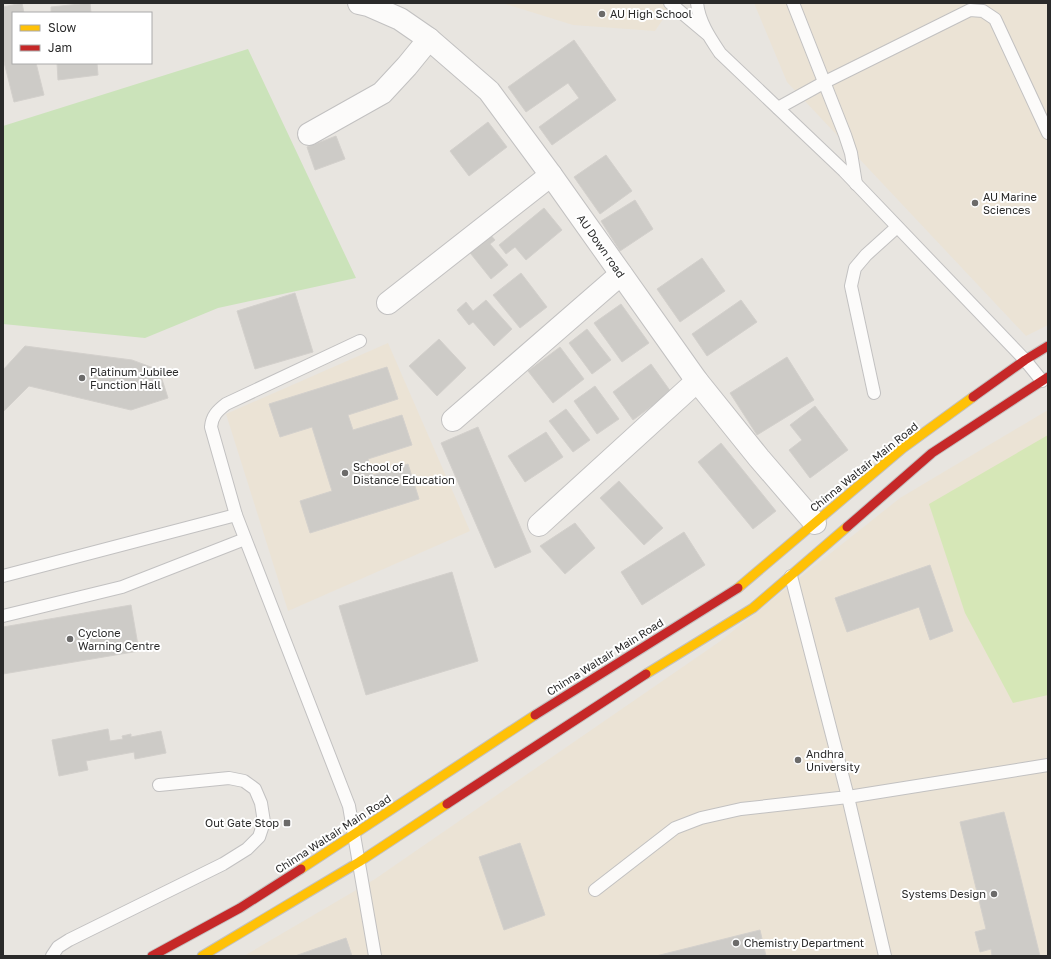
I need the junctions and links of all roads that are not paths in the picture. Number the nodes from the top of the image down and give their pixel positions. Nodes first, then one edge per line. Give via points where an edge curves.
1 (359, 3) edge
2 (670, 3) edge
3 (697, 3) edge
4 (793, 3) edge
5 (708, 34) junction
6 (429, 39) junction
7 (825, 82) junction
8 (778, 108) junction
9 (309, 134) dead end
10 (1048, 134) edge
11 (551, 175) junction
12 (856, 184) junction
13 (897, 227) junction
14 (621, 274) junction
15 (388, 304) dead end
16 (360, 341) dead end
17 (1048, 346) edge
18 (1025, 360) junction
19 (1045, 379) edge
20 (697, 381) junction
21 (874, 393) dead end
22 (453, 420) dead end
23 (236, 515) junction
24 (815, 523) junction
25 (539, 525) dead end
26 (245, 539) junction
27 (3, 576) edge
28 (791, 576) junction
29 (3, 616) edge
30 (1048, 765) edge
31 (159, 785) dead end
32 (848, 797) junction
33 (355, 835) junction
34 (359, 862) junction
35 (595, 890) dead end
36 (52, 956) edge
37 (152, 956) edge
38 (202, 956) edge
39 (375, 956) edge
40 (885, 956) edge

1 - 6 street, AU Down road via 400,20
2 - 5 lane
3 - 5 lane
4 - 7 lane
5 - 8 lane via 720,53
6 - 9 street via 382,93
6 - 11 street, AU Down road via 489,91
7 - 8 lane
7 - 10 lane via 970,10 983,11 995,19
7 - 12 lane via 851,153
8 - 12 lane
11 - 14 street, AU Down road
11 - 15 street
12 - 13 lane
13 - 18 lane
13 - 21 lane via 855,268 851,286
14 - 20 street, AU Down road
14 - 22 street
16 - 23 lane via 226,404 216,412 212,419 212,435
17 - 18 street, Chinna Waltair Main Road
18 - 19 lane
18 - 24 street, Chinna Waltair Main Road via 903,448
19 - 28 street via 932,453
20 - 24 street, AU Down road
20 - 25 street
23 - 26 lane
23 - 27 lane
24 - 33 street, Chinna Waltair Main Road via 744,584 499,738
26 - 29 lane via 122,587
26 - 33 lane via 349,806
28 - 32 lane
28 - 34 street via 753,608 595,706
30 - 32 lane
31 - 36 lane via 229,778 244,781 255,789 261,803 264,822 259,837 247,849 223,864 69,940 58,947
32 - 35 lane via 741,809 701,818 675,828
32 - 40 lane
33 - 34 lane
33 - 37 street, Chinna Waltair Main Road via 240,908
34 - 38 street
34 - 39 lane

